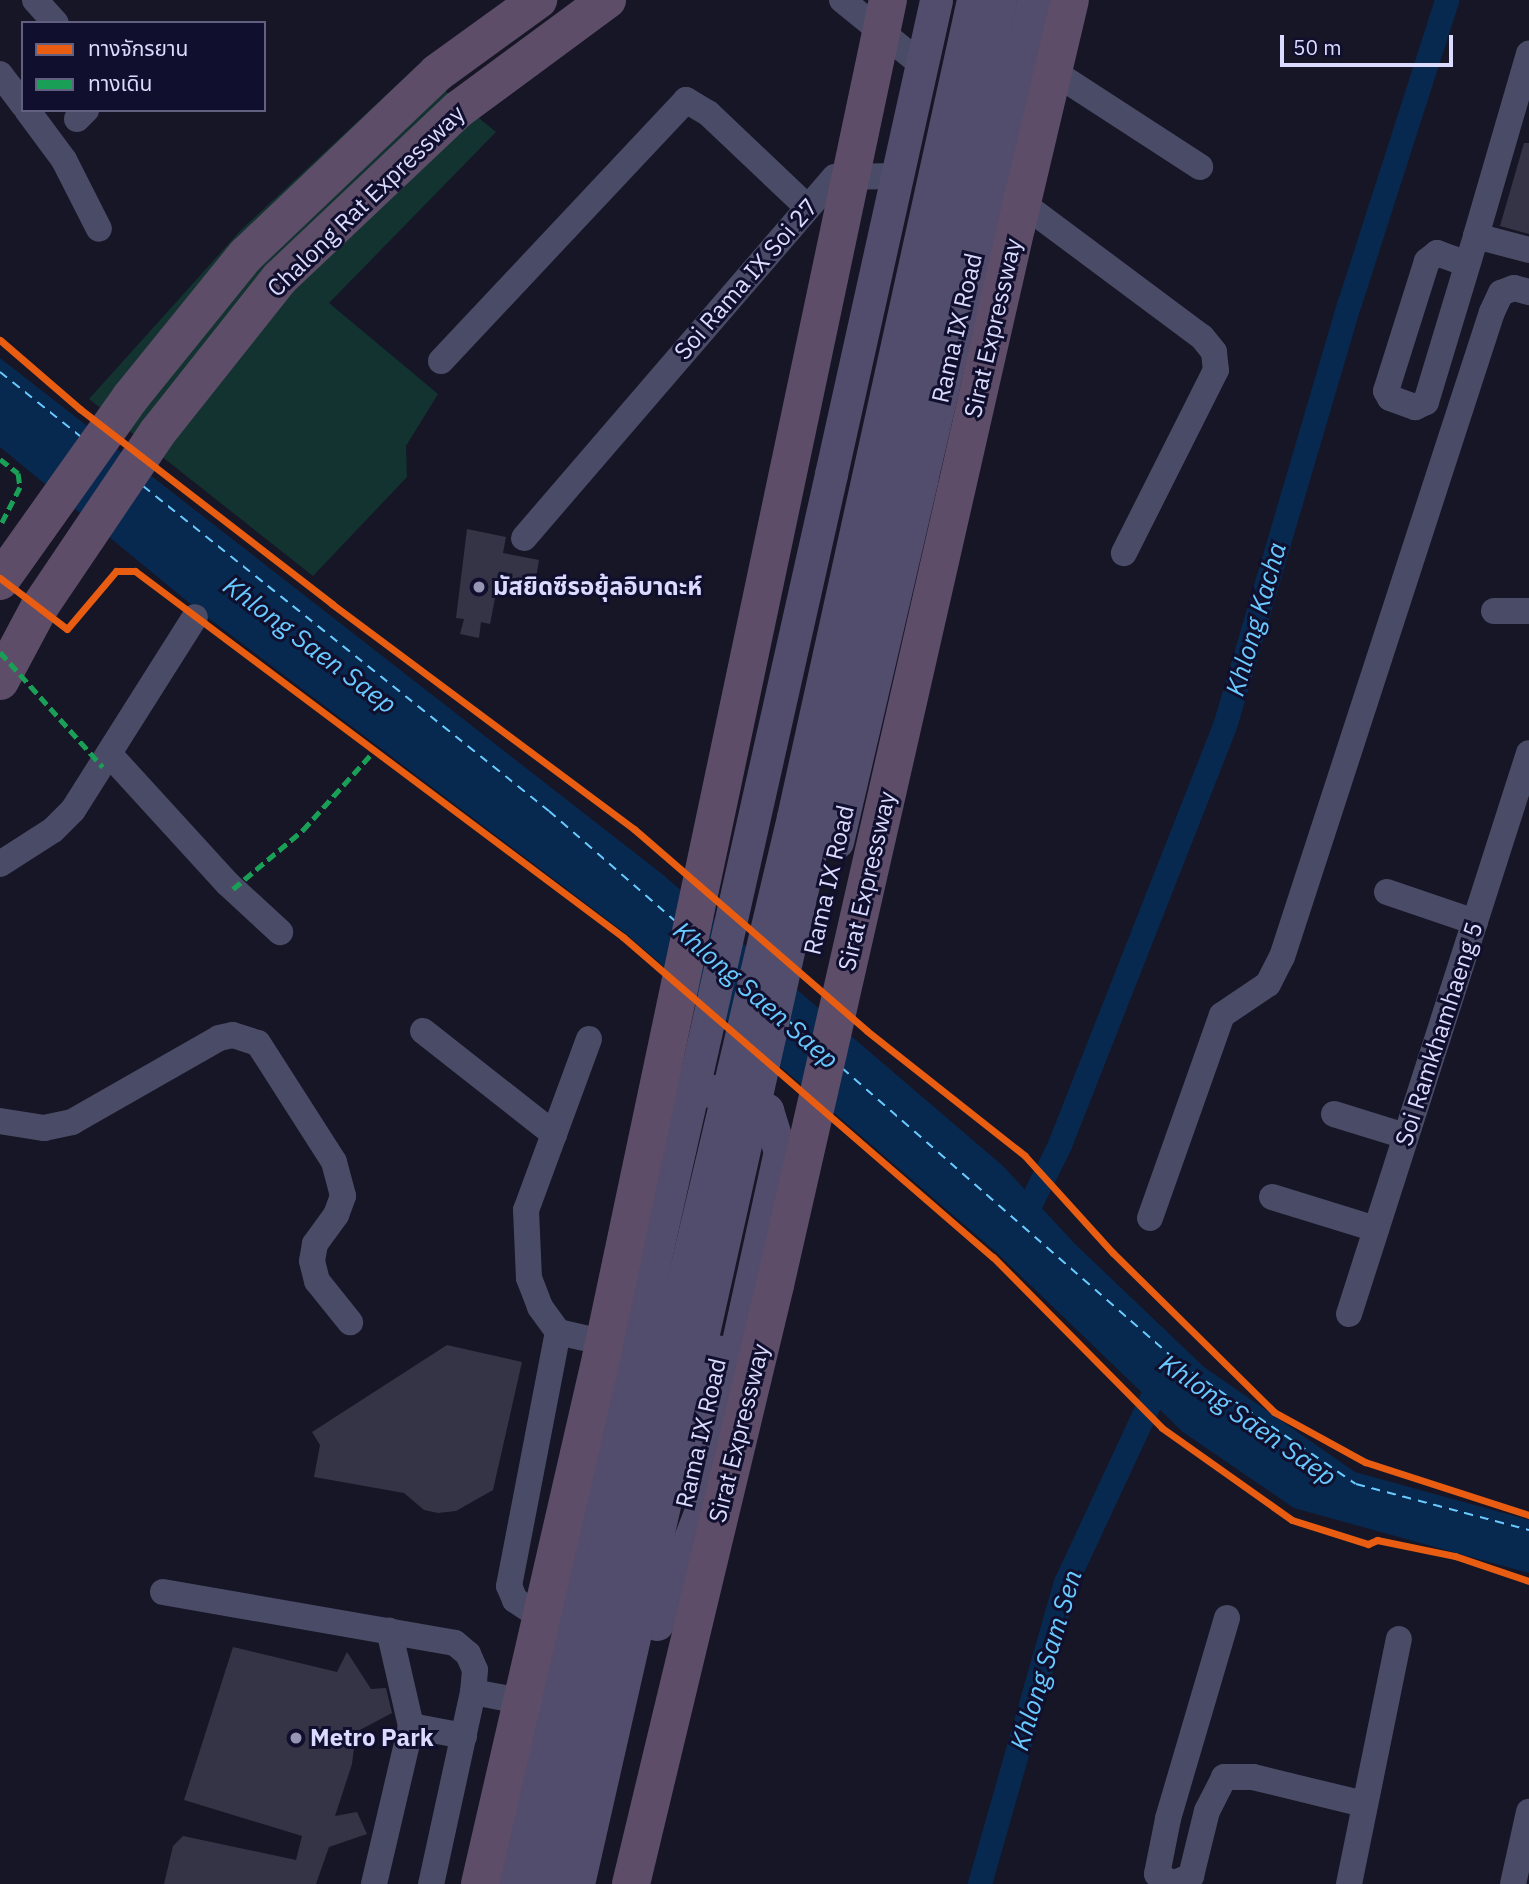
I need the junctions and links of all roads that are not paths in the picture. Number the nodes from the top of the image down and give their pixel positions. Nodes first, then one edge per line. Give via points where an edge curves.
1 (34, 0) edge
2 (538, 0) edge
3 (607, 0) edge
4 (842, 0) edge
5 (888, 0) edge
6 (936, 0) edge
7 (973, 0) edge
8 (1000, 0) edge
9 (1034, 0) edge
10 (1070, 0) edge
11 (54, 21) edge
12 (1022, 51) junction
13 (1529, 54) edge
14 (922, 64) junction
15 (0, 74) edge
16 (21, 101) edge
17 (28, 112) edge
18 (1200, 167) dead end
19 (897, 176) junction
20 (991, 181) junction
21 (806, 206) junction
22 (99, 229) dead end
23 (1476, 236) junction
24 (1529, 250) edge
25 (1468, 264) junction
26 (1529, 292) edge
27 (441, 361) dead end
28 (524, 538) dead end
29 (1124, 553) dead end
30 (0, 581) edge
31 (1494, 611) dead end
32 (1529, 611) edge
33 (195, 617) dead end
34 (0, 681) edge
35 (1529, 753) edge
36 (111, 755) junction
37 (0, 864) edge
38 (1387, 892) dead end
39 (1475, 922) junction
40 (280, 932) dead end
41 (423, 1031) dead end
42 (589, 1039) dead end
43 (1334, 1114) dead end
44 (0, 1121) edge
45 (554, 1133) junction
46 (1405, 1136) junction
47 (1272, 1197) dead end
48 (1150, 1218) dead end
49 (1376, 1229) junction
50 (1349, 1314) dead end
51 (350, 1322) dead end
52 (558, 1332) junction
53 (606, 1343) junction
54 (163, 1592) dead end
55 (577, 1600) junction
56 (1227, 1618) dead end
57 (657, 1624) junction
58 (389, 1630) junction
59 (567, 1635) junction
60 (1399, 1639) dead end
61 (473, 1692) junction
62 (552, 1707) junction
63 (411, 1726) junction
64 (464, 1736) junction
65 (1364, 1804) junction
66 (1529, 1812) edge
67 (374, 1884) edge
68 (431, 1884) edge
69 (480, 1884) edge
70 (513, 1884) edge
71 (546, 1884) edge
72 (578, 1884) edge
73 (599, 1884) edge
74 (631, 1884) edge
75 (1349, 1884) edge
76 (1513, 1884) edge

1 - 11 street
2 - 30 highway, Chalong Rat Expressway via 437,74 246,255 130,398
3 - 34 highway, Chalong Rat Expressway via 459,109 280,278 157,433 38,608
4 - 14 street
5 - 69 highway, bridge via 601,1358
6 - 14 main road
7 - 71 main road, Rama IX Road, bridge via 793,817
8 - 72 main road, Rama IX Road, bridge
9 - 12 main road, Rama IX Road
10 - 74 highway, Sirat Expressway, bridge via 775,1285
12 - 18 street
12 - 20 main road, Rama IX Road
13 - 23 street
14 - 19 main road
15 - 16 street
17 - 22 street via 64,160
19 - 21 street, Soi Rama IX Soi 27 via 835,177
19 - 55 main road, bridge
20 - 29 street via 1202,337 1214,352 1216,370
20 - 57 main road, Rama IX Road, bridge
21 - 27 street via 708,114 687,100
21 - 28 street, Soi Rama IX Soi 27
23 - 24 street
23 - 25 street
25 - 25 street via 1426,402 1415,407 1390,398 1386,391 1427,261 1437,253
26 - 48 street via 1514,288 1501,293 1492,312 1282,957 1268,984 1222,1015
31 - 32 street
33 - 36 street
35 - 39 street, Soi Ramkhamhaeng 5
36 - 37 street via 73,810 52,830
36 - 40 street via 228,884
38 - 39 street
39 - 46 street, Soi Ramkhamhaeng 5
41 - 45 street
42 - 45 street
43 - 46 street
44 - 51 street via 44,1128 72,1122 219,1038 233,1035 258,1043 334,1162 343,1196 336,1215 319,1235 312,1261 317,1281
45 - 52 street via 526,1210 528,1279
46 - 49 street, Soi Ramkhamhaeng 5
47 - 49 street
49 - 50 street, Soi Ramkhamhaeng 5
52 - 53 street
52 - 59 street via 509,1586 515,1600
53 - 55 main road via 576,1492
53 - 57 main road via 660,1119 675,1097 705,1090 741,1094 767,1110 780,1152 778,1165 701,1510
54 - 58 street
55 - 59 main road
56 - 65 street via 1168,1819 1157,1874 1173,1884 1191,1876 1207,1811 1223,1777 1252,1777
57 - 73 main road, Rama IX Road
58 - 61 street via 455,1643 468,1654 475,1670
58 - 63 street
59 - 62 main road
60 - 65 street
61 - 62 street
61 - 64 street
62 - 70 main road
63 - 64 street
63 - 67 street
64 - 68 street
65 - 75 street
66 - 76 street

